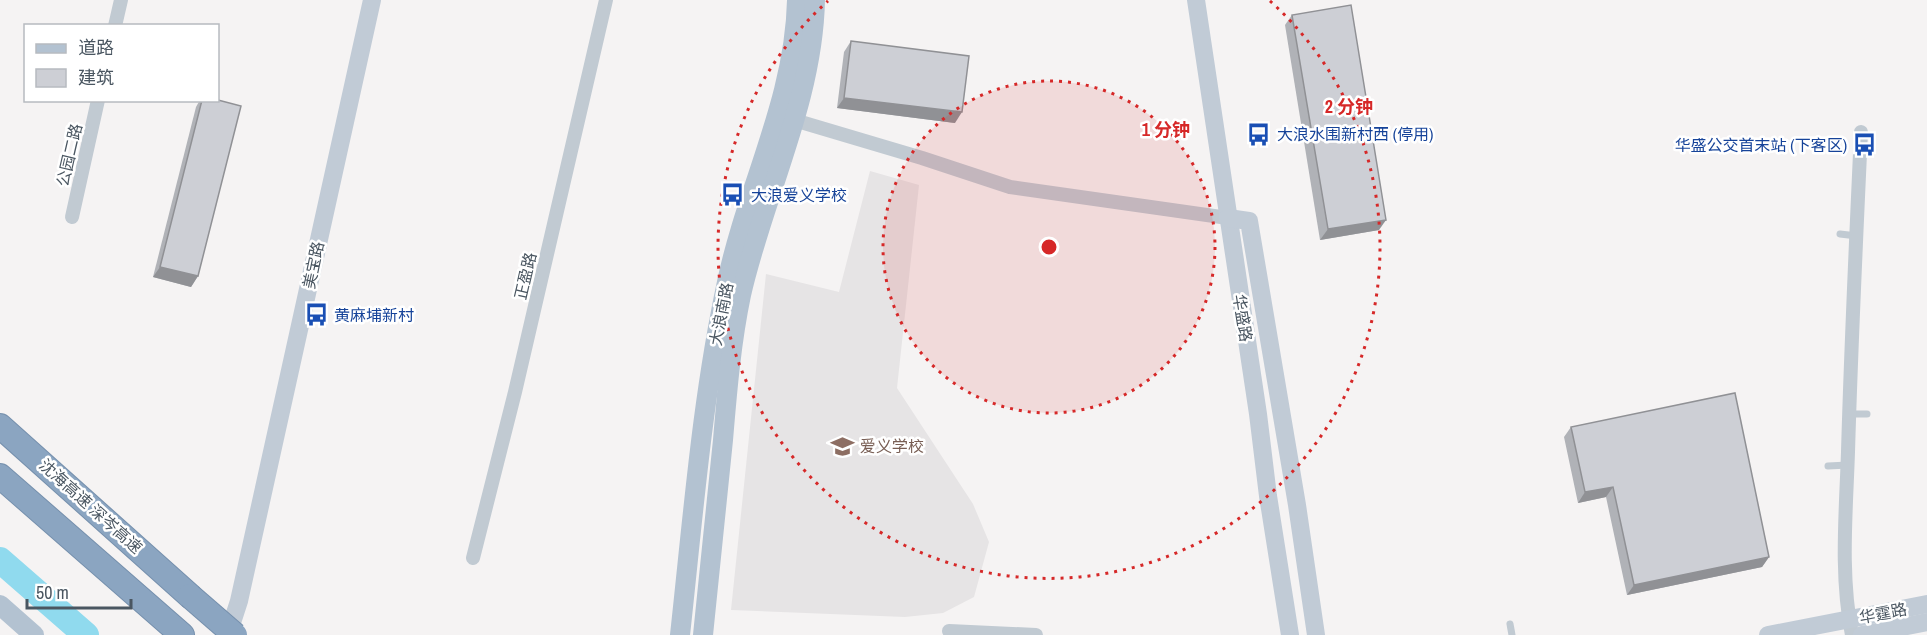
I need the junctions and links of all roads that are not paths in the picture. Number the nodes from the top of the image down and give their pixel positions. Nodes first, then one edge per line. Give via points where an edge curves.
1 (121, 0) edge
2 (372, 0) edge
3 (606, 0) edge
4 (797, 0) edge
5 (815, 0) edge
6 (1196, 0) edge
7 (115, 24) edge
8 (98, 102) edge
9 (794, 120) junction
10 (1861, 132) dead end
11 (72, 217) dead end
12 (1227, 218) junction
13 (1840, 234) dead end
14 (1857, 236) junction
15 (1849, 414) junction
16 (1867, 414) dead end
17 (0, 426) edge
18 (1848, 465) junction
19 (1828, 466) dead end
20 (0, 476) edge
21 (472, 558) dead end
22 (1312, 603) junction
23 (1927, 604) edge
24 (0, 605) edge
25 (1927, 622) edge
26 (1510, 624) dead end
27 (1851, 627) edge
28 (177, 631) edge
29 (949, 631) dead end
30 (34, 635) edge
31 (228, 635) edge
32 (235, 635) edge
33 (680, 635) edge
34 (703, 635) edge
35 (1036, 635) edge
36 (1290, 635) edge
37 (1316, 635) edge
38 (1326, 635) edge
39 (1512, 635) edge
40 (1768, 635) edge
41 (1862, 635) edge

1 - 7 street
2 - 31 main road, 美宝路 via 239,601
3 - 21 street, 正盈路
4 - 33 main road, 大浪南路 via 788,75 735,250 711,365
5 - 9 main road, 大浪南路 via 811,45
6 - 12 main road, 华盛路
8 - 11 street, 公园二路
9 - 12 street via 1010,187
9 - 34 main road, 大浪南路 via 750,260 734,337
10 - 14 street
12 - 22 main road, 华盛路 via 1249,221
12 - 36 main road, 华盛路
13 - 14 lane
14 - 15 street
15 - 16 lane
15 - 18 street
17 - 32 highway, 沈海高速 深岑高速, bridge
18 - 19 lane
18 - 27 street via 1845,588
20 - 28 highway
22 - 37 main road, 华盛路
22 - 38 main road
23 - 27 main road, 华霆路
24 - 30 main road
25 - 41 main road, 华霆路
26 - 39 lane
27 - 40 main road, 华霆路
29 - 35 street

